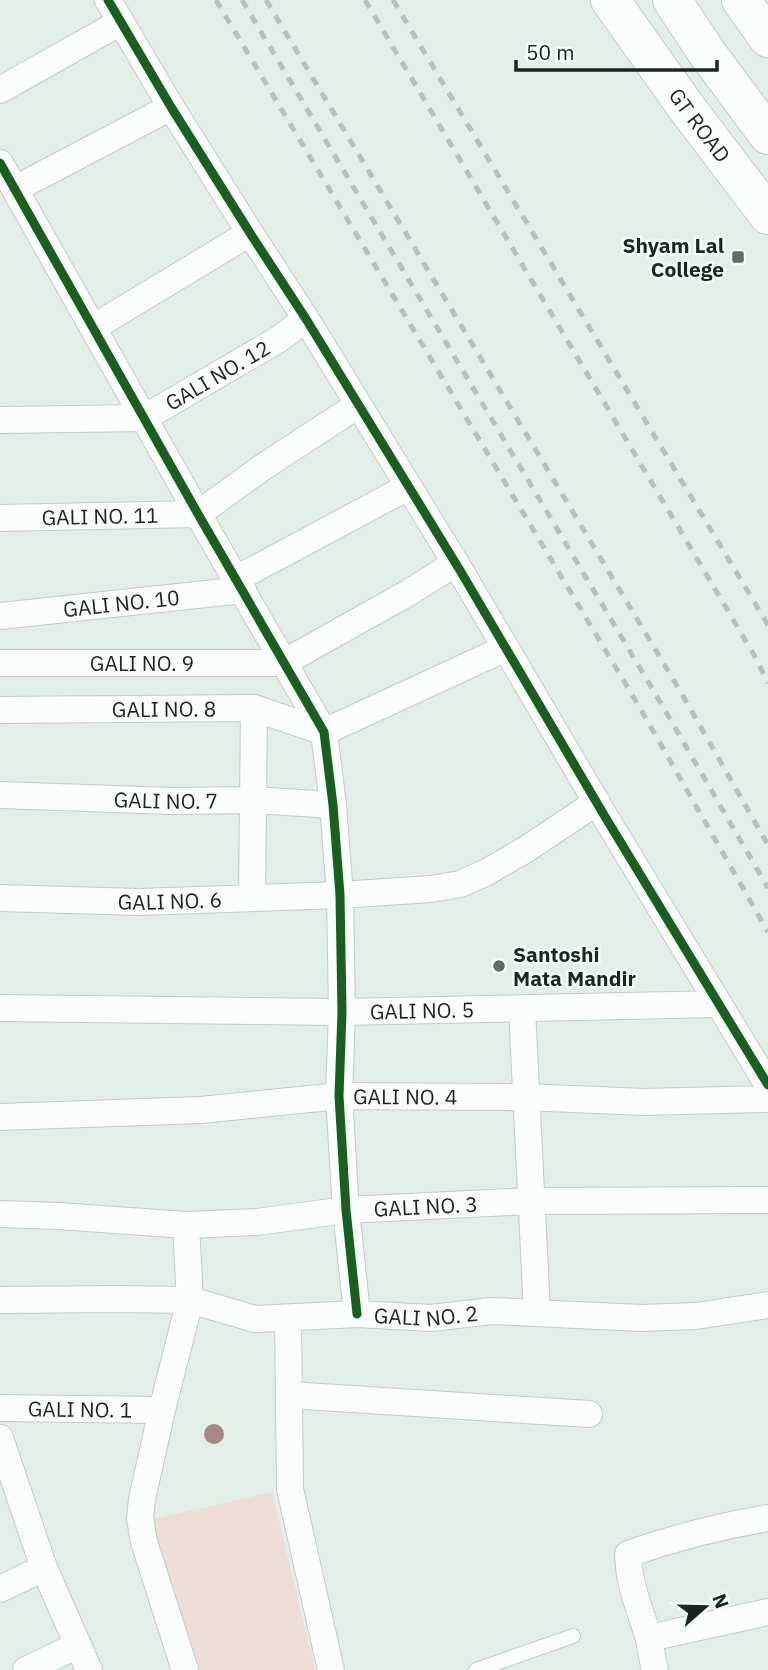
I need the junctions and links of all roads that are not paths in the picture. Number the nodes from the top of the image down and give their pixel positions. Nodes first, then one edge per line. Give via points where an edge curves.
1 (610, 0) edge
2 (672, 0) edge
3 (741, 0) edge
4 (114, 11) edge
5 (768, 38) edge
6 (0, 90) edge
7 (172, 107) junction
8 (768, 135) edge
9 (0, 163) edge
10 (15, 189) junction
11 (768, 215) edge
12 (250, 233) junction
13 (306, 319) junction
14 (94, 327) junction
15 (358, 405) junction
16 (144, 418) junction
17 (0, 420) edge
18 (408, 487) junction
19 (198, 514) junction
20 (0, 518) edge
21 (456, 563) junction
22 (239, 585) junction
23 (0, 616) edge
24 (506, 648) junction
25 (0, 663) edge
26 (283, 663) junction
27 (254, 708) junction
28 (0, 710) edge
29 (324, 732) junction
30 (0, 795) edge
31 (253, 800) junction
32 (597, 802) junction
33 (333, 805) junction
34 (340, 895) junction
35 (252, 897) junction
36 (0, 898) edge
37 (719, 1004) junction
38 (0, 1008) edge
39 (522, 1009) junction
40 (342, 1012) junction
41 (768, 1084) edge
42 (339, 1097) junction
43 (525, 1097) junction
44 (768, 1099) edge
45 (0, 1117) edge
46 (768, 1200) edge
47 (531, 1201) junction
48 (345, 1210) junction
49 (0, 1214) edge
50 (186, 1225) junction
51 (0, 1300) edge
52 (190, 1300) junction
53 (768, 1305) edge
54 (537, 1312) junction
55 (357, 1314) junction
56 (288, 1318) junction
57 (289, 1395) junction
58 (0, 1408) edge
59 (162, 1410) junction
60 (589, 1414) dead end
61 (0, 1438) edge
62 (768, 1518) edge
63 (44, 1568) junction
64 (0, 1589) edge
65 (768, 1612) edge
66 (573, 1636) dead end
67 (649, 1638) junction
68 (78, 1646) junction
69 (26, 1670) edge
70 (89, 1670) edge
71 (185, 1670) edge
72 (331, 1670) edge
73 (476, 1670) edge
74 (654, 1670) edge

1 - 11 main road, GT ROAD
2 - 8 main road
3 - 5 main road
4 - 6 street
4 - 7 street
7 - 10 street
7 - 12 street
9 - 10 street
10 - 14 street
12 - 13 street
12 - 14 street
13 - 15 street
13 - 16 street, GALI NO. 12
14 - 16 street
15 - 18 street
15 - 19 street
16 - 17 street, GALI NO. 12
16 - 19 street
18 - 21 street
18 - 22 street
19 - 20 street, GALI NO. 11
19 - 22 street
21 - 24 street
21 - 26 street
22 - 23 street, GALI NO. 10
22 - 26 street
24 - 29 street
24 - 32 street
25 - 26 street, GALI NO. 9
26 - 29 street
27 - 28 street, GALI NO. 8
27 - 29 street, GALI NO. 8
27 - 31 street
29 - 33 street
30 - 31 street, GALI NO. 7
31 - 33 street, GALI NO. 7
31 - 35 street
32 - 34 street, GALI NO. 6 via 498,866 460,884
32 - 37 street
33 - 34 street
34 - 35 street, GALI NO. 6
34 - 40 street
35 - 36 street, GALI NO. 6 via 140,902
37 - 39 street, GALI NO. 5
37 - 41 street
38 - 40 street, GALI NO. 5
39 - 40 street, GALI NO. 5
39 - 43 street
40 - 42 street
42 - 43 street, GALI NO. 4
42 - 45 street, GALI NO. 4 via 201,1110
42 - 48 street
43 - 44 street, GALI NO. 4 via 644,1102
43 - 47 street
46 - 47 street, GALI NO. 3
47 - 48 street, GALI NO. 3
47 - 54 street
48 - 50 street, GALI NO. 3 via 257,1222
48 - 55 street
49 - 50 street, GALI NO. 3
50 - 52 street
51 - 52 street, GALI NO. 2
52 - 56 street, GALI NO. 2 via 255,1319
52 - 59 street
53 - 54 street, GALI NO. 2 via 668,1317
54 - 55 street, GALI NO. 2 via 492,1311 431,1318
55 - 56 street, GALI NO. 2
56 - 57 street
57 - 60 street
57 - 72 street via 290,1489
58 - 59 street, GALI NO. 1
59 - 71 street via 140,1518
61 - 63 street
62 - 67 street via 724,1525 628,1554 634,1595
63 - 64 street
63 - 68 street
65 - 67 street
66 - 73 lane
67 - 74 street
68 - 69 street
68 - 70 street

